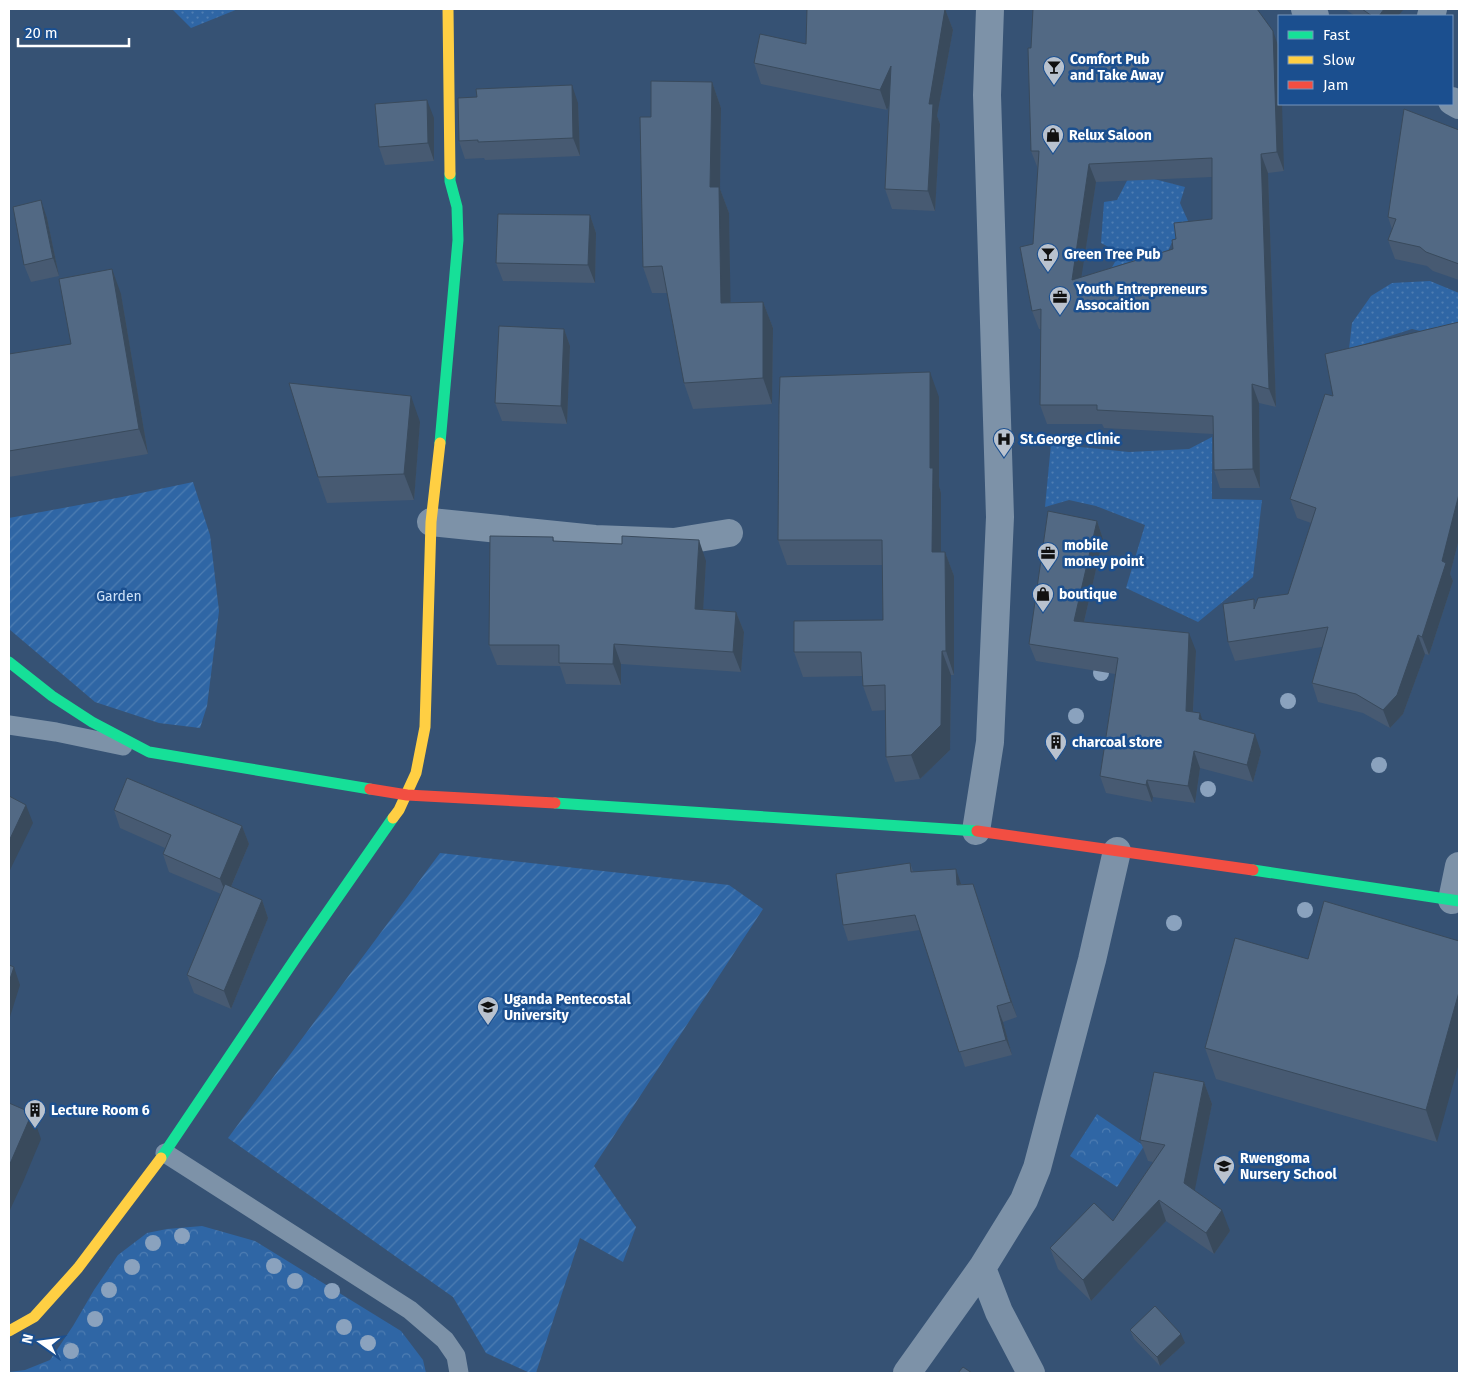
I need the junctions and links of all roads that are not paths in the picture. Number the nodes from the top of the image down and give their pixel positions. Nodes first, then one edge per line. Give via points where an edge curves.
1 (448, 9) edge
2 (990, 9) edge
3 (431, 522) junction
4 (729, 533) dead end
5 (9, 662) edge
6 (9, 725) edge
7 (149, 752) junction
8 (407, 795) junction
9 (976, 831) junction
10 (1116, 851) junction
11 (1459, 866) edge
12 (1456, 901) edge
13 (165, 1153) junction
14 (982, 1268) junction
15 (9, 1331) edge
16 (459, 1373) edge
17 (907, 1373) edge
18 (1031, 1373) edge

1 - 3 street via 450,182 456,207 458,240
2 - 9 street via 987,95 1000,518 990,742
3 - 4 street via 605,540 674,542
3 - 8 street via 425,727 416,773
5 - 7 street via 84,717
6 - 7 lane
7 - 8 street
8 - 9 street
8 - 13 street
9 - 10 street
10 - 12 street
10 - 14 street via 1092,960 1037,1168 1024,1200
11 - 12 street
13 - 15 street via 78,1268 34,1317
13 - 16 lane via 410,1310 445,1340 456,1356
14 - 17 street
14 - 18 street via 999,1312

